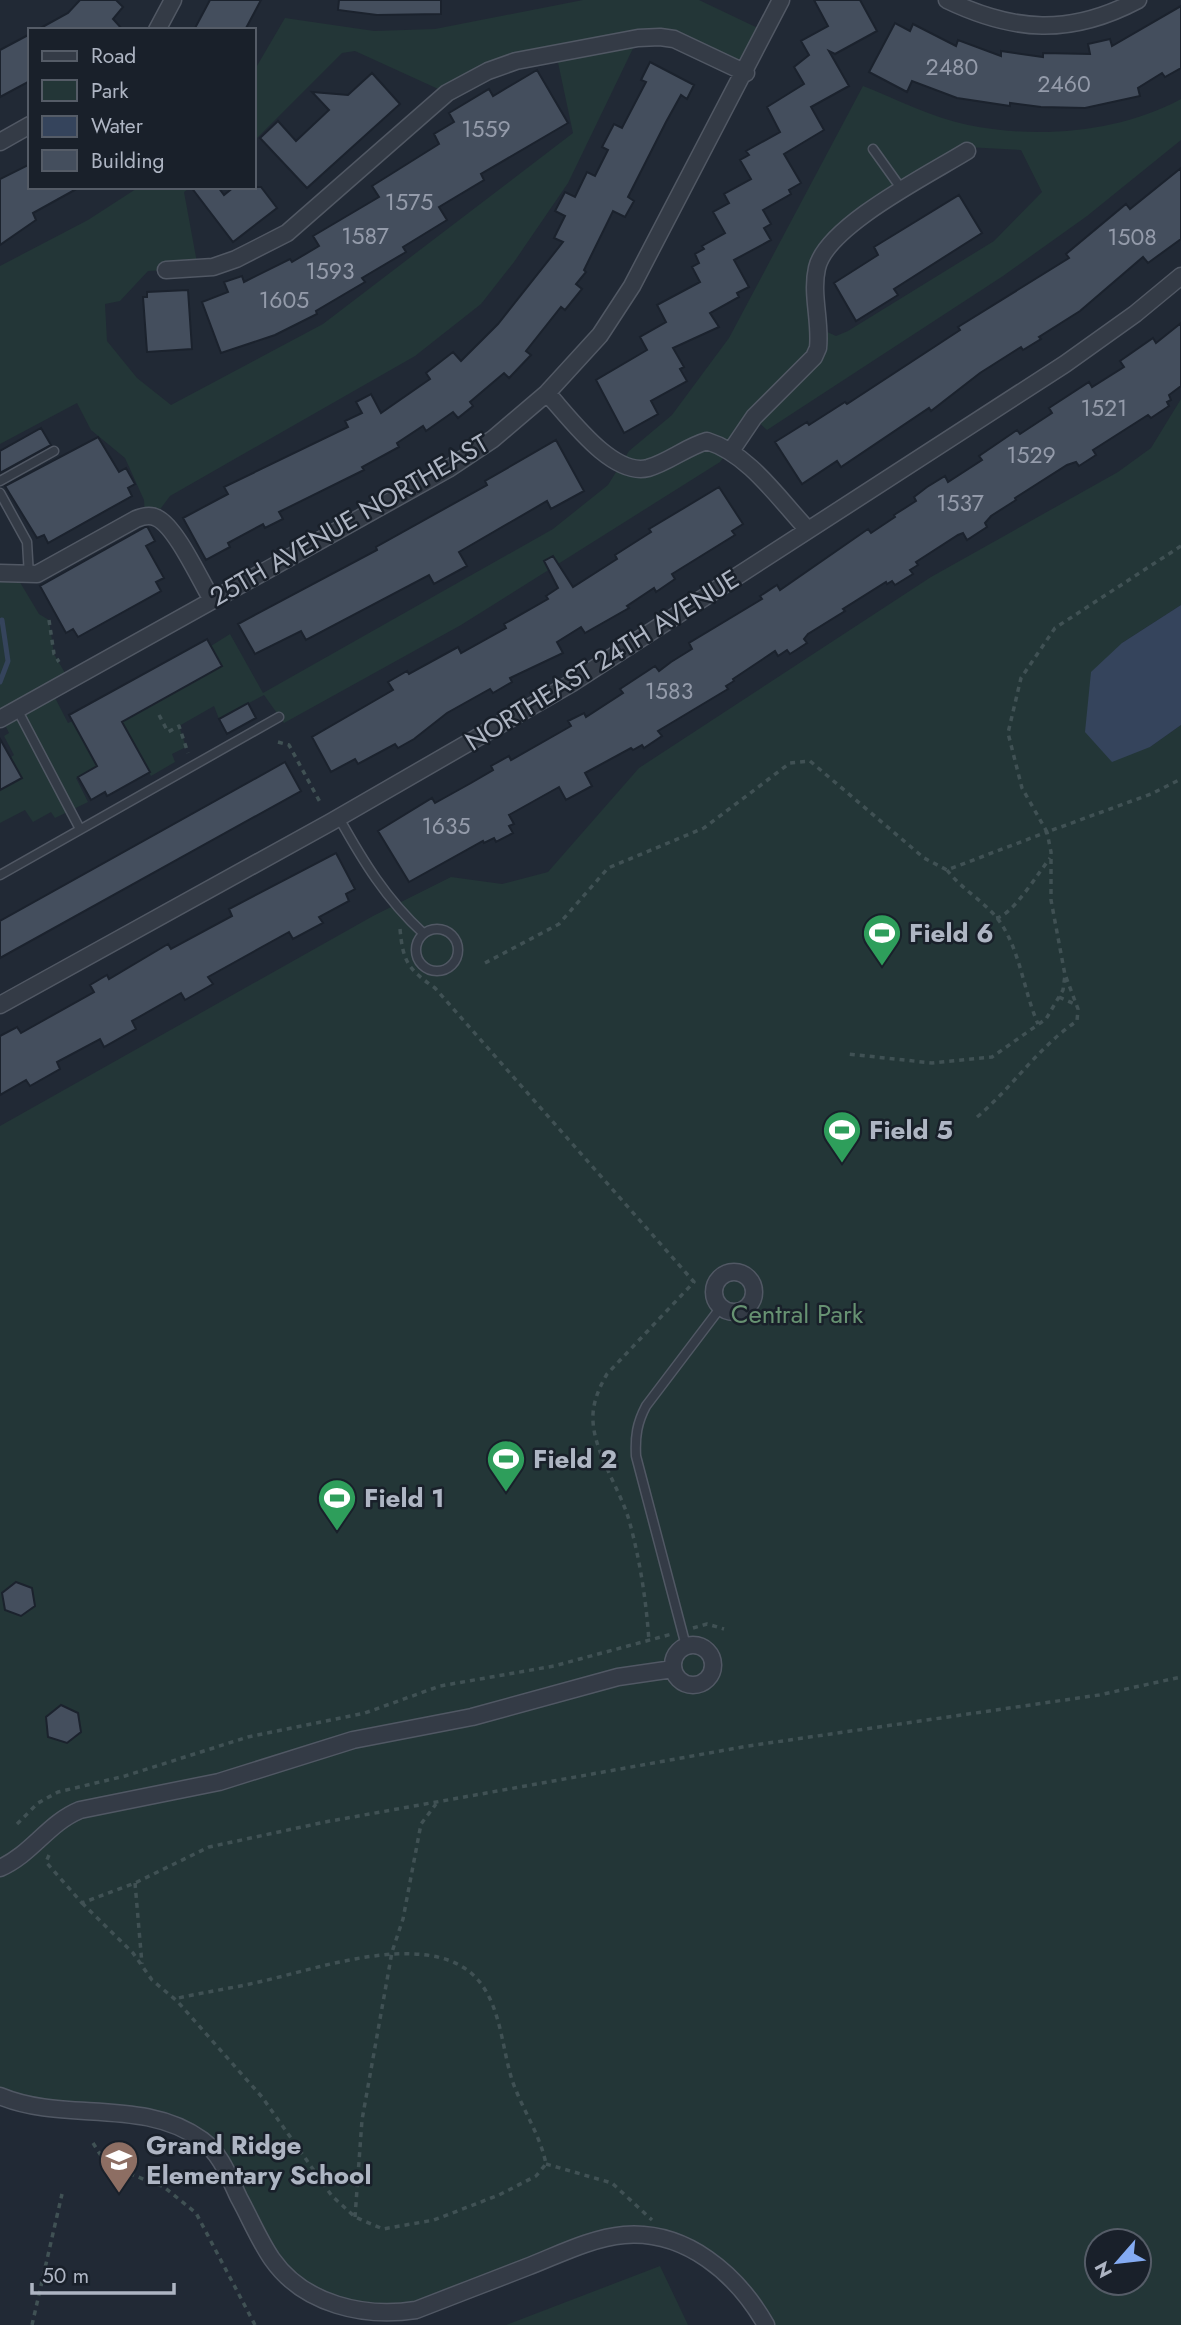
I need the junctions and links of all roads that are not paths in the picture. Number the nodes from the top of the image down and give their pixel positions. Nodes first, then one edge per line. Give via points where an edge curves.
1 (173, 0) edge
2 (782, 0) edge
3 (947, 0) edge
4 (1138, 0) edge
5 (158, 28) edge
6 (746, 73) junction
7 (28, 126) edge
8 (0, 142) edge
9 (873, 149) dead end
10 (967, 151) dead end
11 (903, 191) junction
12 (166, 270) dead end
13 (1181, 276) edge
14 (547, 393) junction
15 (54, 451) dead end
16 (731, 451) junction
17 (0, 481) edge
18 (0, 493) edge
19 (808, 530) junction
20 (0, 573) edge
21 (29, 576) junction
22 (212, 600) junction
23 (17, 709) junction
24 (279, 717) dead end
25 (0, 719) edge
26 (339, 818) junction
27 (80, 829) junction
28 (0, 874) edge
29 (423, 933) junction
30 (0, 1005) edge
31 (721, 1307) dead end
32 (684, 1638) junction
33 (673, 1669) junction
34 (0, 1868) edge
35 (0, 2096) edge
36 (766, 2325) edge

1 - 5 street
2 - 6 street, 25TH AVENUE NORTHEAST
3 - 4 street via 984,18 1058,25 1094,19
6 - 12 street via 674,39 660,37 516,61 447,93 287,233 213,267
6 - 14 street, 25TH AVENUE NORTHEAST via 632,286 600,335
7 - 8 street
9 - 11 lane
10 - 11 street
11 - 16 street via 828,243 817,267 818,348 814,357 754,417
13 - 19 street, NORTHEAST 24TH AVENUE via 1065,364
14 - 16 street via 620,465 637,470 650,467 707,441
14 - 22 street, 25TH AVENUE NORTHEAST via 448,469
15 - 17 lane
16 - 19 street
18 - 21 lane via 27,542
19 - 26 street, NORTHEAST 24TH AVENUE via 572,683
20 - 21 street
21 - 22 street via 136,519 155,516 171,530
22 - 23 street, 25TH AVENUE NORTHEAST
23 - 25 street, 25TH AVENUE NORTHEAST
23 - 27 lane
24 - 27 lane
26 - 29 lane via 371,875
26 - 30 street, NORTHEAST 24TH AVENUE
27 - 28 lane
29 - 29 lane via 416,951 421,964 432,971 451,966 458,953 450,933 437,928
31 - 32 lane via 646,1406 635,1439
32 - 33 street
32 - 33 street via 707,1652 713,1664 709,1677 691,1685 679,1681
33 - 34 street via 618,1677 472,1717 353,1740 219,1782 80,1810 64,1816 23,1855
35 - 36 street via 26,2104 118,2112 184,2129 215,2151 273,2261 310,2292 335,2305 391,2314 416,2310 583,2245 623,2235 654,2236 695,2251 736,2281

